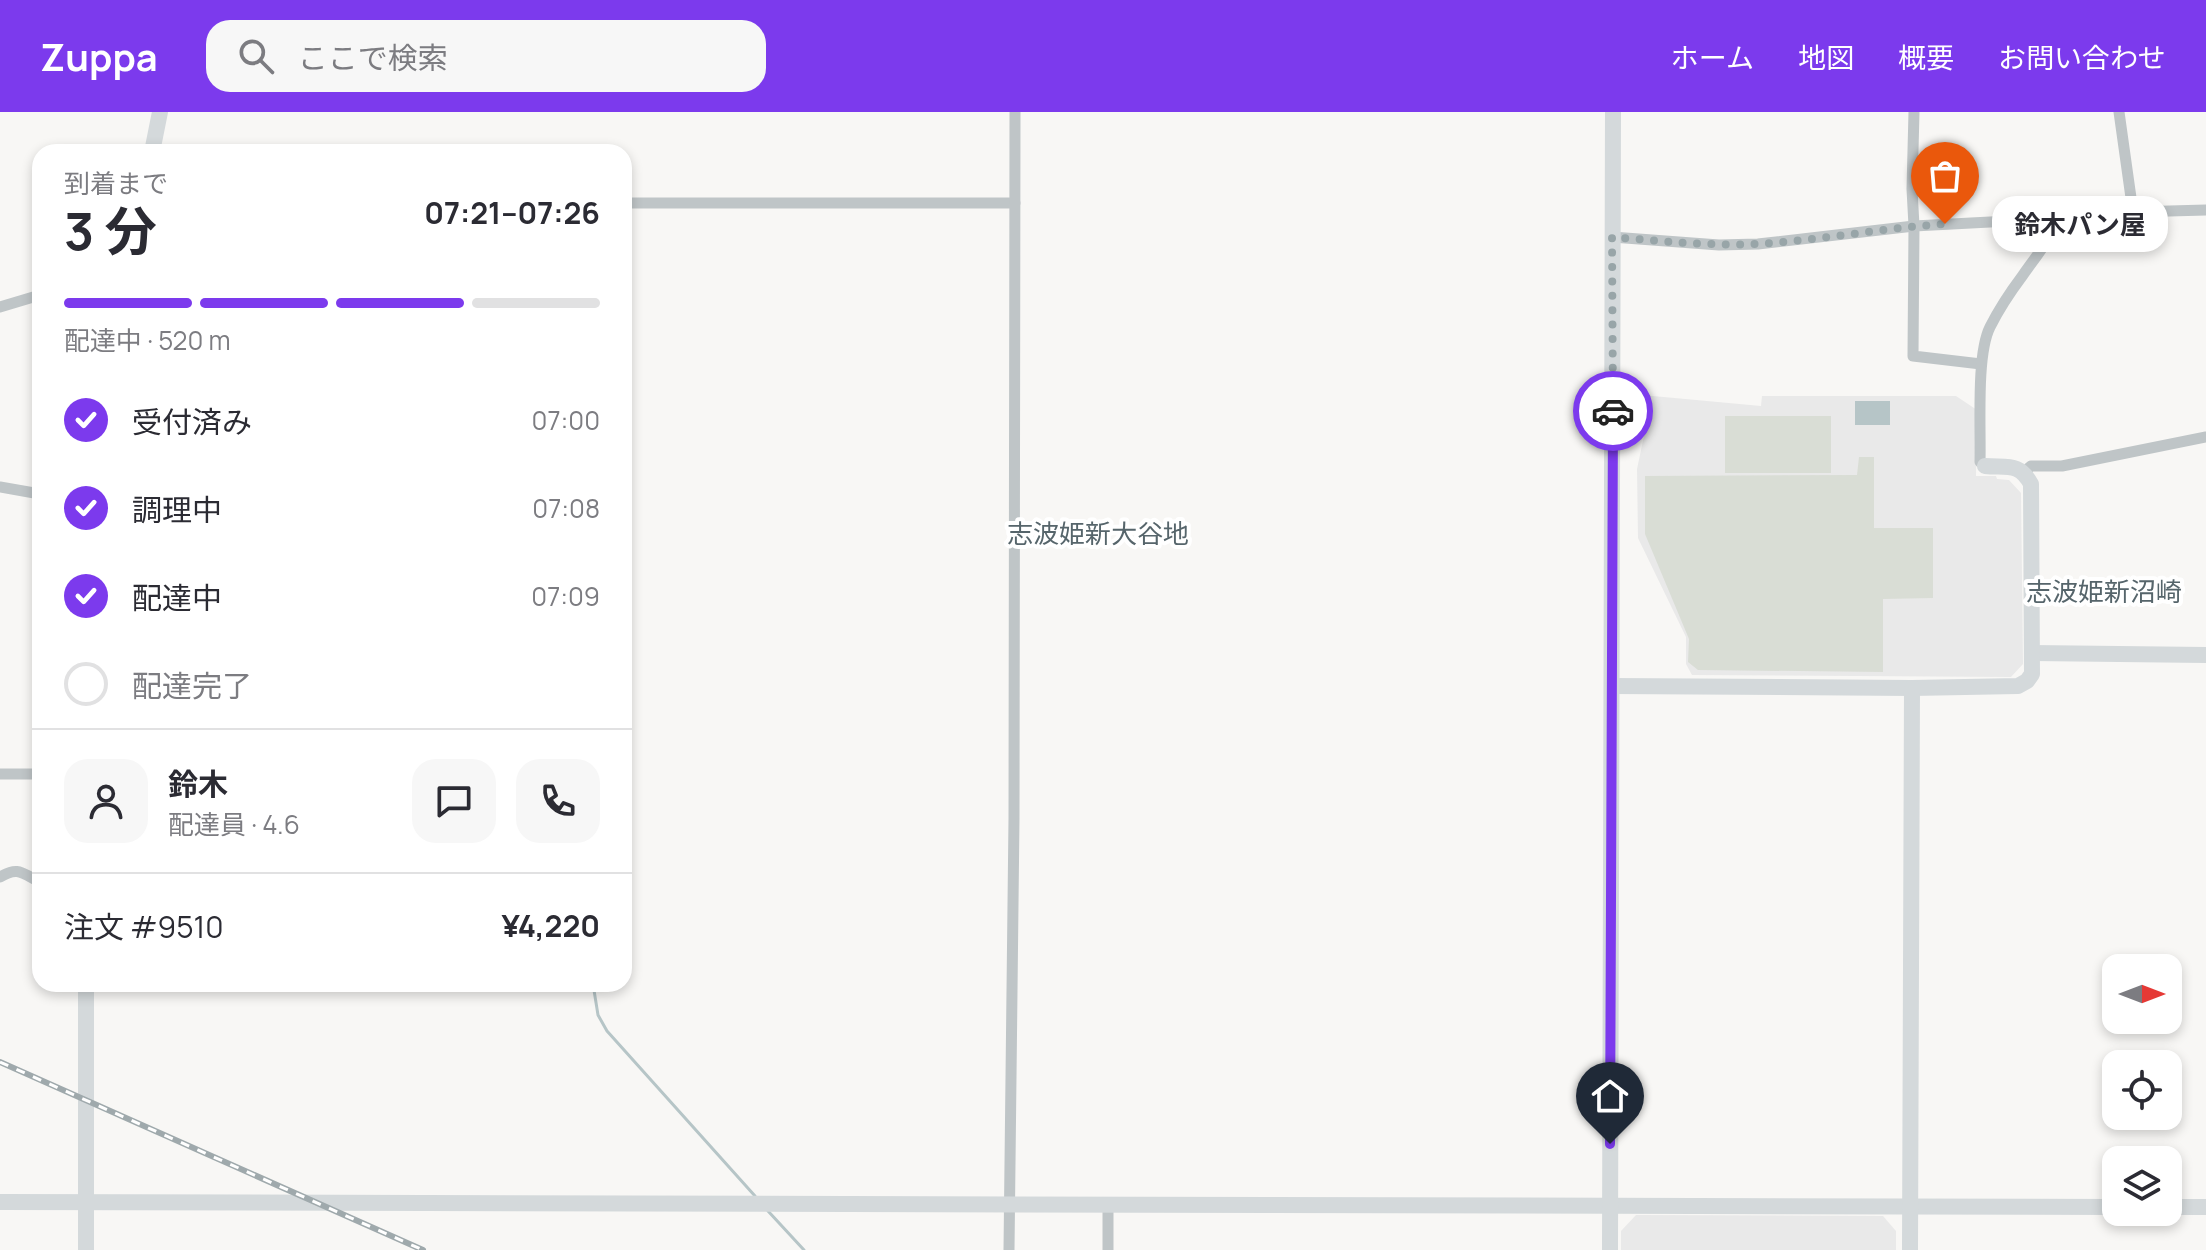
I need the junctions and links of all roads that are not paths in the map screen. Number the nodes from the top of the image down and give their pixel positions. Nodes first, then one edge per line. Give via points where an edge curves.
1 (160, 112) edge
2 (1015, 112) edge
3 (1613, 112) edge
4 (1914, 112) edge
5 (2119, 112) edge
6 (154, 144) edge
7 (632, 203) edge
8 (1015, 203) junction
9 (2206, 210) edge
10 (2133, 212) junction
11 (2056, 217) junction
12 (1914, 226) junction
13 (1612, 237) junction
14 (32, 297) edge
15 (0, 307) edge
16 (1981, 364) junction
17 (2206, 437) edge
18 (1985, 466) joint
19 (2024, 472) junction
20 (0, 487) edge
21 (32, 493) edge
22 (2032, 653) junction
23 (2206, 655) edge
24 (1612, 686) junction
25 (1912, 688) junction
26 (0, 774) edge
27 (32, 774) edge
28 (0, 877) edge
29 (32, 878) edge
30 (86, 992) edge
31 (0, 1202) edge
32 (86, 1203) junction
33 (1009, 1204) junction
34 (1108, 1204) junction
35 (1610, 1205) junction
36 (1910, 1206) junction
37 (2102, 1207) edge
38 (2182, 1207) edge
39 (2206, 1207) edge
40 (86, 1250) edge
41 (1009, 1250) edge
42 (1108, 1250) edge
43 (1610, 1250) edge
44 (1910, 1250) edge

1 - 6 street
2 - 8 street
3 - 13 street
4 - 12 street
5 - 10 street
7 - 8 street
8 - 33 street
9 - 10 street
10 - 11 street
11 - 12 street
11 - 16 street via 2054,232 1989,329
12 - 13 street via 1758,244
12 - 16 street via 1913,356
13 - 24 street
14 - 15 street
16 - 18 street via 1980,462
17 - 19 street via 2062,466 2031,466
18 - 19 street
19 - 22 street via 2031,484
20 - 21 street
22 - 23 street
22 - 25 street via 2032,674 2018,686
24 - 25 street
24 - 35 street
25 - 36 street
26 - 27 street
28 - 29 street via 17,870
30 - 32 street
31 - 32 street
32 - 33 street
32 - 40 street
33 - 34 street
33 - 41 street
34 - 35 street
34 - 42 street
35 - 36 street
35 - 43 street
36 - 37 street
36 - 44 street
38 - 39 street

